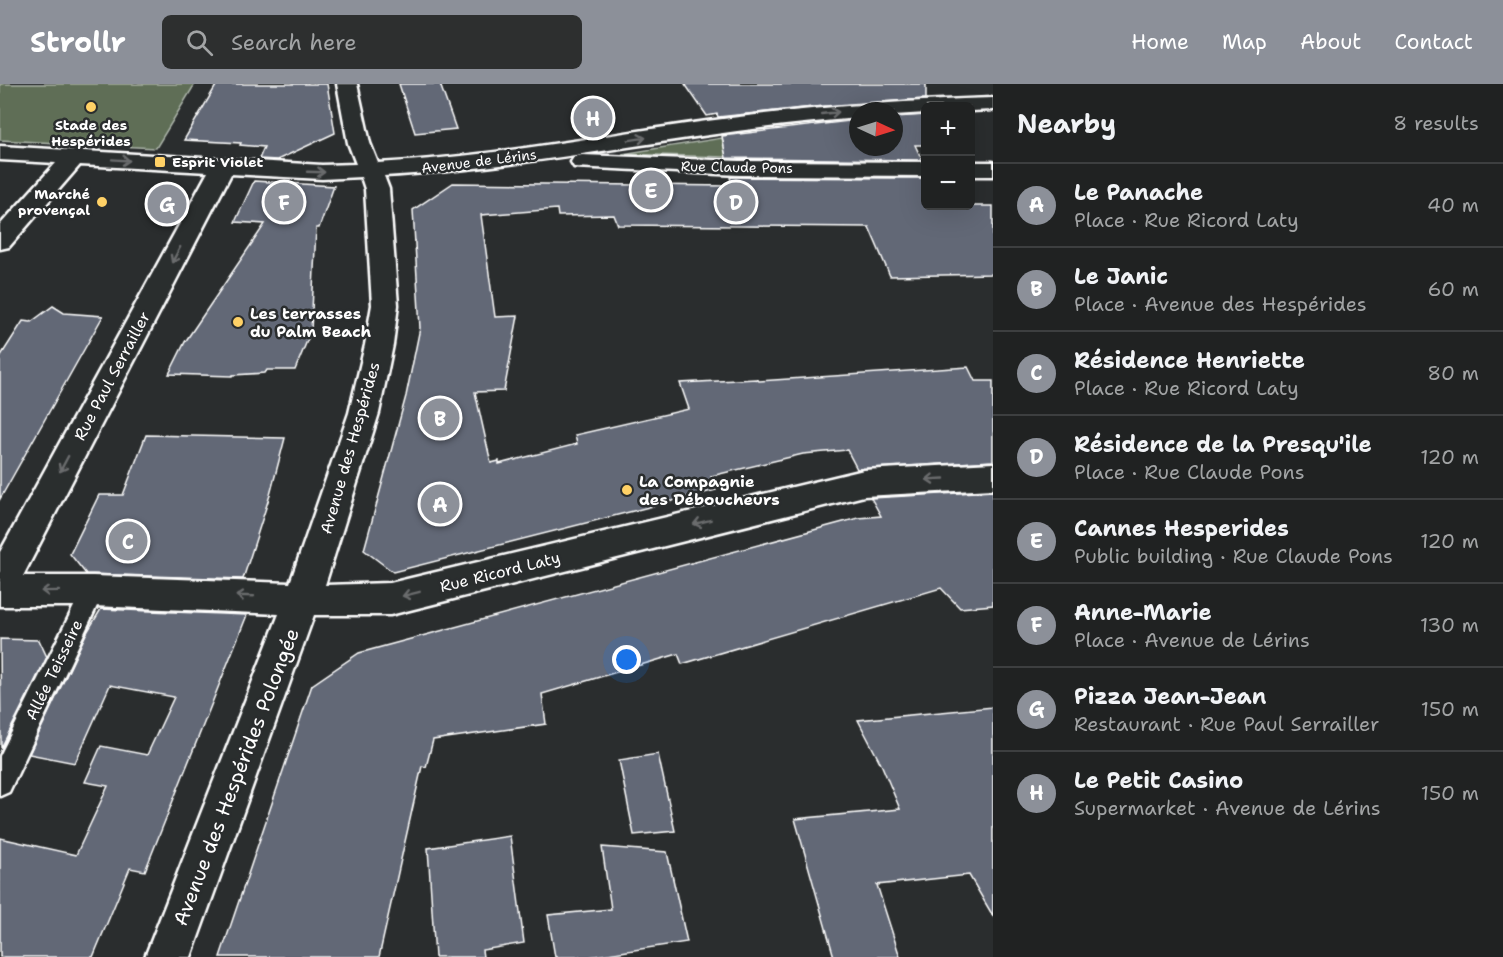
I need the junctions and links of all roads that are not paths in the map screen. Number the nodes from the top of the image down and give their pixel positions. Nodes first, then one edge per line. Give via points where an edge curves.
1 (347, 84) edge
2 (993, 98) edge
3 (975, 103) edge
4 (993, 104) edge
5 (975, 105) edge
6 (921, 106) edge
7 (975, 108) edge
8 (993, 111) edge
9 (0, 153) edge
10 (74, 157) junction
11 (512, 158) junction
12 (223, 166) junction
13 (921, 169) edge
14 (975, 169) edge
15 (993, 169) edge
16 (370, 171) junction
17 (0, 241) edge
18 (993, 476) edge
19 (0, 585) edge
20 (0, 591) edge
21 (93, 591) junction
22 (303, 598) junction
23 (0, 783) edge
24 (168, 957) edge

1 - 16 street, Avenue des Hespérides via 359,143
2 - 3 street
4 - 5 street, Avenue de Lérins
11 -> 6 street, Avenue de Lérins via 796,116
7 - 8 street, Avenue de Lérins
9 - 10 street, Avenue de Lérins
10 -> 12 street, Avenue de Lérins
10 - 17 street
11 - 13 street, Rue Claude Pons via 727,168
11 - 16 street, Avenue de Lérins
12 -> 16 street, Avenue de Lérins
12 -> 19 street, Rue Paul Serrailler
14 - 15 street
16 - 22 street, Avenue des Hespérides via 377,189 385,305 379,345 364,412
18 -> 22 street, Rue Ricord Laty via 864,483 390,599
21 -> 20 street, Rue Ricord Laty
22 -> 21 street, Rue Ricord Laty
21 - 23 lane, Allée Teisseire
22 - 24 street, Avenue des Hespérides Polongée

